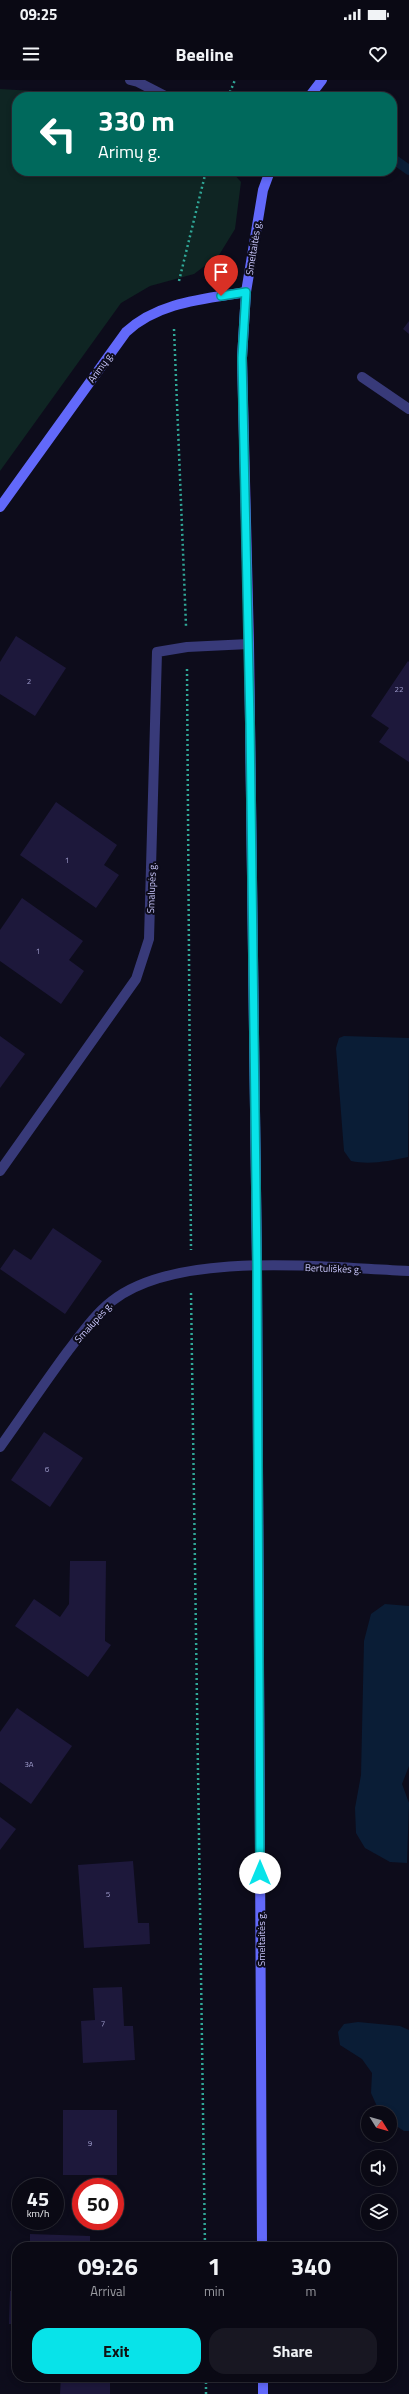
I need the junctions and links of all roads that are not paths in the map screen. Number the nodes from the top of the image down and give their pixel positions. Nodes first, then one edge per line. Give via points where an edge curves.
1 (130, 80) edge
2 (322, 80) edge
3 (157, 92) edge
4 (313, 92) edge
5 (268, 176) edge
6 (246, 292) junction
7 (362, 377) dead end
8 (409, 409) edge
9 (0, 507) edge
10 (250, 644) junction
11 (0, 1171) edge
12 (257, 1265) junction
13 (409, 1271) edge
14 (0, 1447) edge
15 (262, 2242) edge
16 (263, 2382) edge
17 (263, 2394) edge

1 - 3 street
2 - 4 main road
5 - 6 main road, Smeltaitės g. via 263,190
6 - 9 main road, Arimų g. via 173,306 137,322 126,332
6 - 10 main road, Smeltaitės g. via 242,358
7 - 8 street
10 - 11 street, Smalupės g. via 187,647 157,652 150,939 136,979
10 - 12 main road, Smeltaitės g.
12 - 13 street, Bertuliškės g.
12 - 14 street, Smalupės g. via 191,1271 131,1288 107,1305 72,1345
12 - 15 main road, Smeltaitės g.
16 - 17 main road

